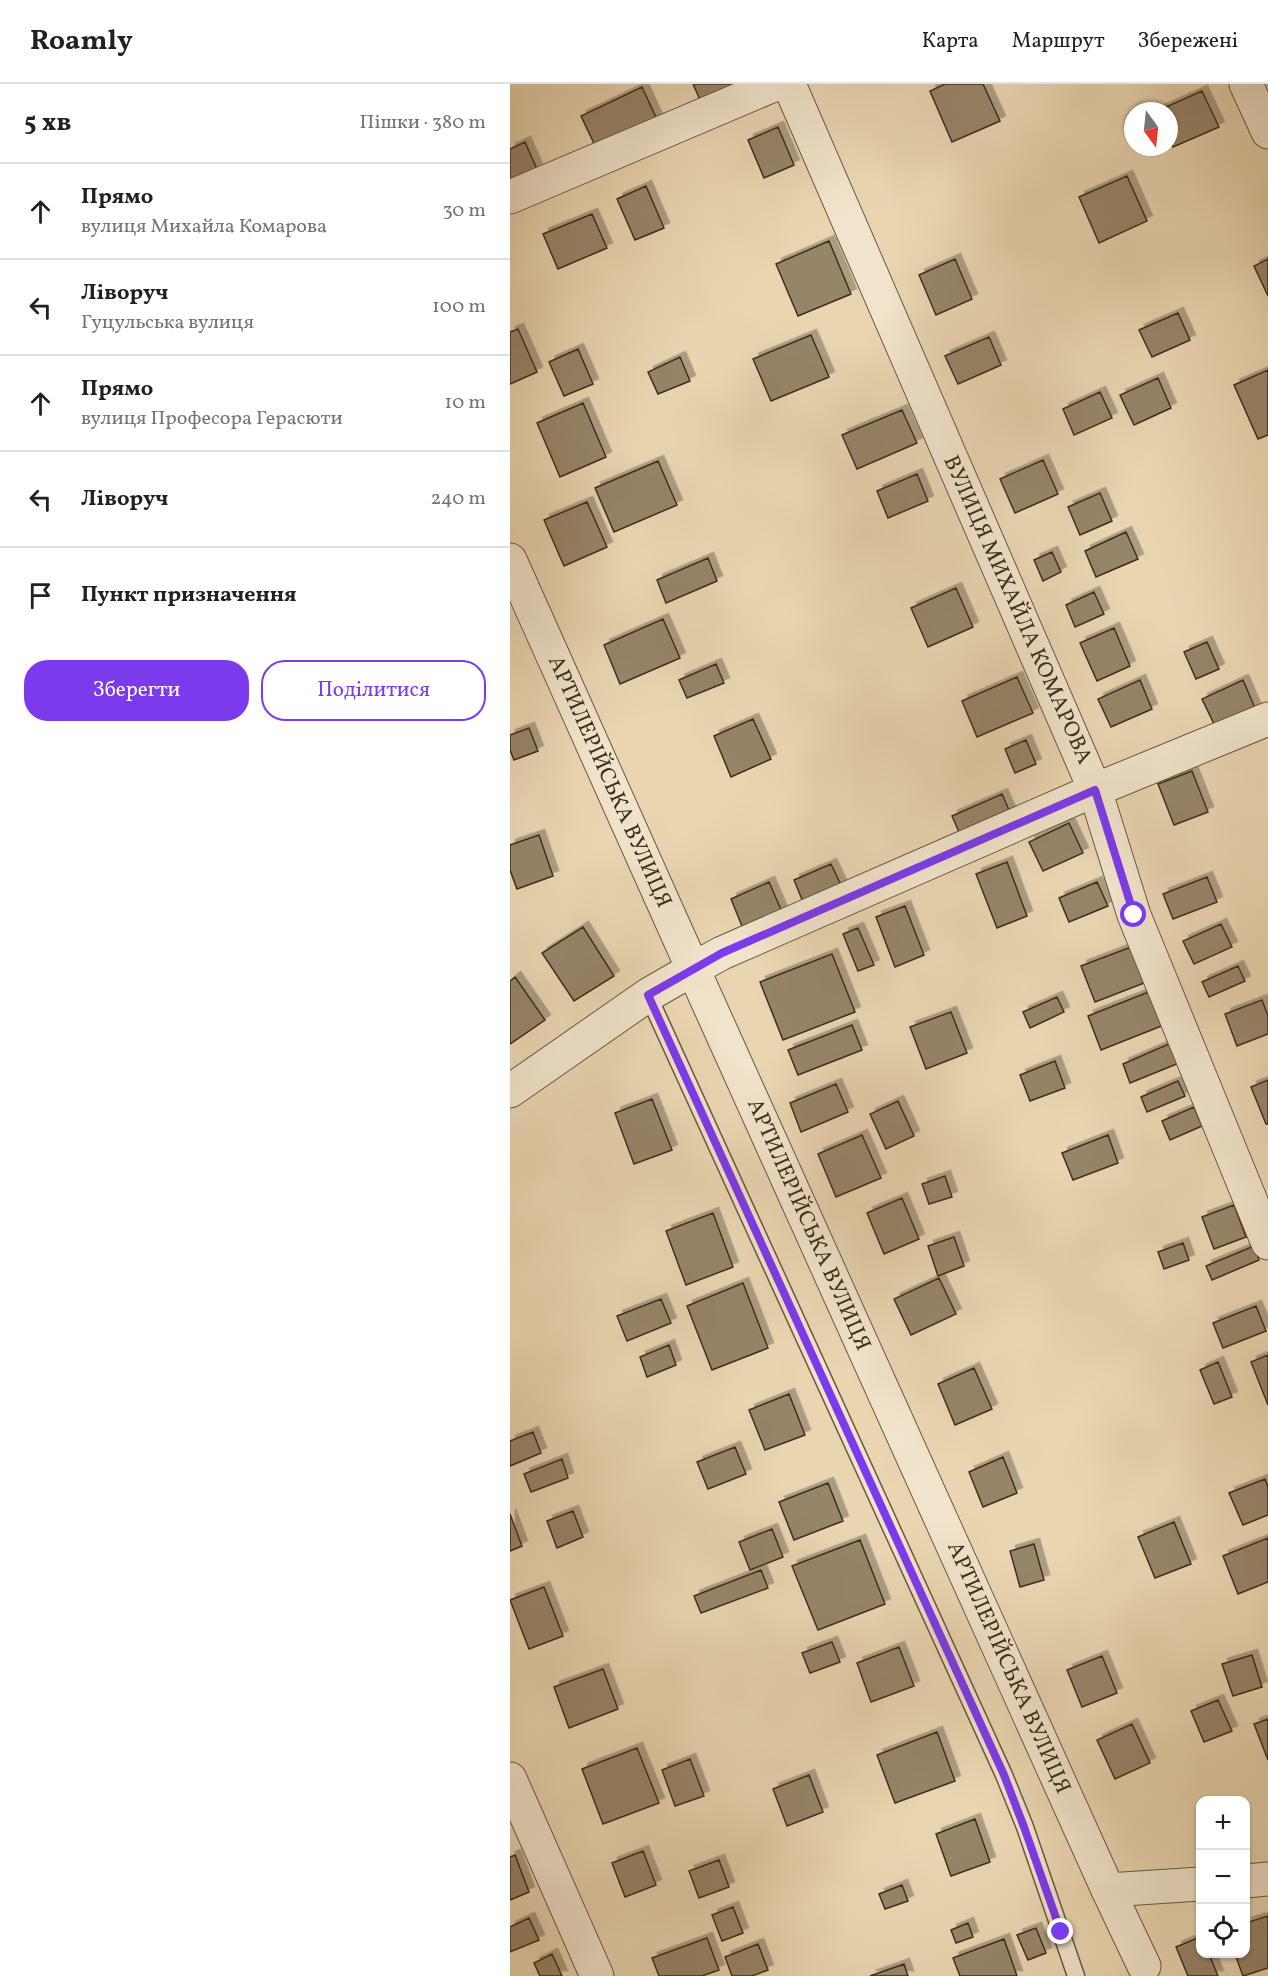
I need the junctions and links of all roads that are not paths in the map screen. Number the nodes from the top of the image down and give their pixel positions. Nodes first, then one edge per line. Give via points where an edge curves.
1 (776, 84) edge
2 (789, 84) edge
3 (1246, 84) edge
4 (1268, 132) edge
5 (510, 197) edge
6 (510, 560) edge
7 (1268, 719) edge
8 (1095, 790) junction
9 (693, 969) junction
10 (648, 995) junction
11 (510, 1091) edge
12 (1268, 1243) edge
13 (510, 1779) edge
14 (1268, 1880) edge
15 (1250, 1881) edge
16 (1196, 1884) edge
17 (1108, 1890) junction
18 (1150, 1971) edge
19 (597, 1976) edge
20 (1076, 1976) edge

1 - 5 street
2 - 8 street, ВУЛИЦЯ МИХАЙЛА КОМАРОВА
3 - 4 street
6 - 9 street, АРТИЛЕРІЙСЬКА ВУЛИЦЯ
7 - 8 street
8 - 9 street
8 - 12 street, ВУЛИЦЯ МИХАЙЛА КОМАРОВА via 1134,915
9 - 10 street
9 - 17 street, АРТИЛЕРІЙСЬКА ВУЛИЦЯ
10 - 11 street
10 - 20 lane via 1004,1775
13 - 19 street
14 - 15 street
16 - 17 street
17 - 18 street, АРТИЛЕРІЙСЬКА ВУЛИЦЯ

